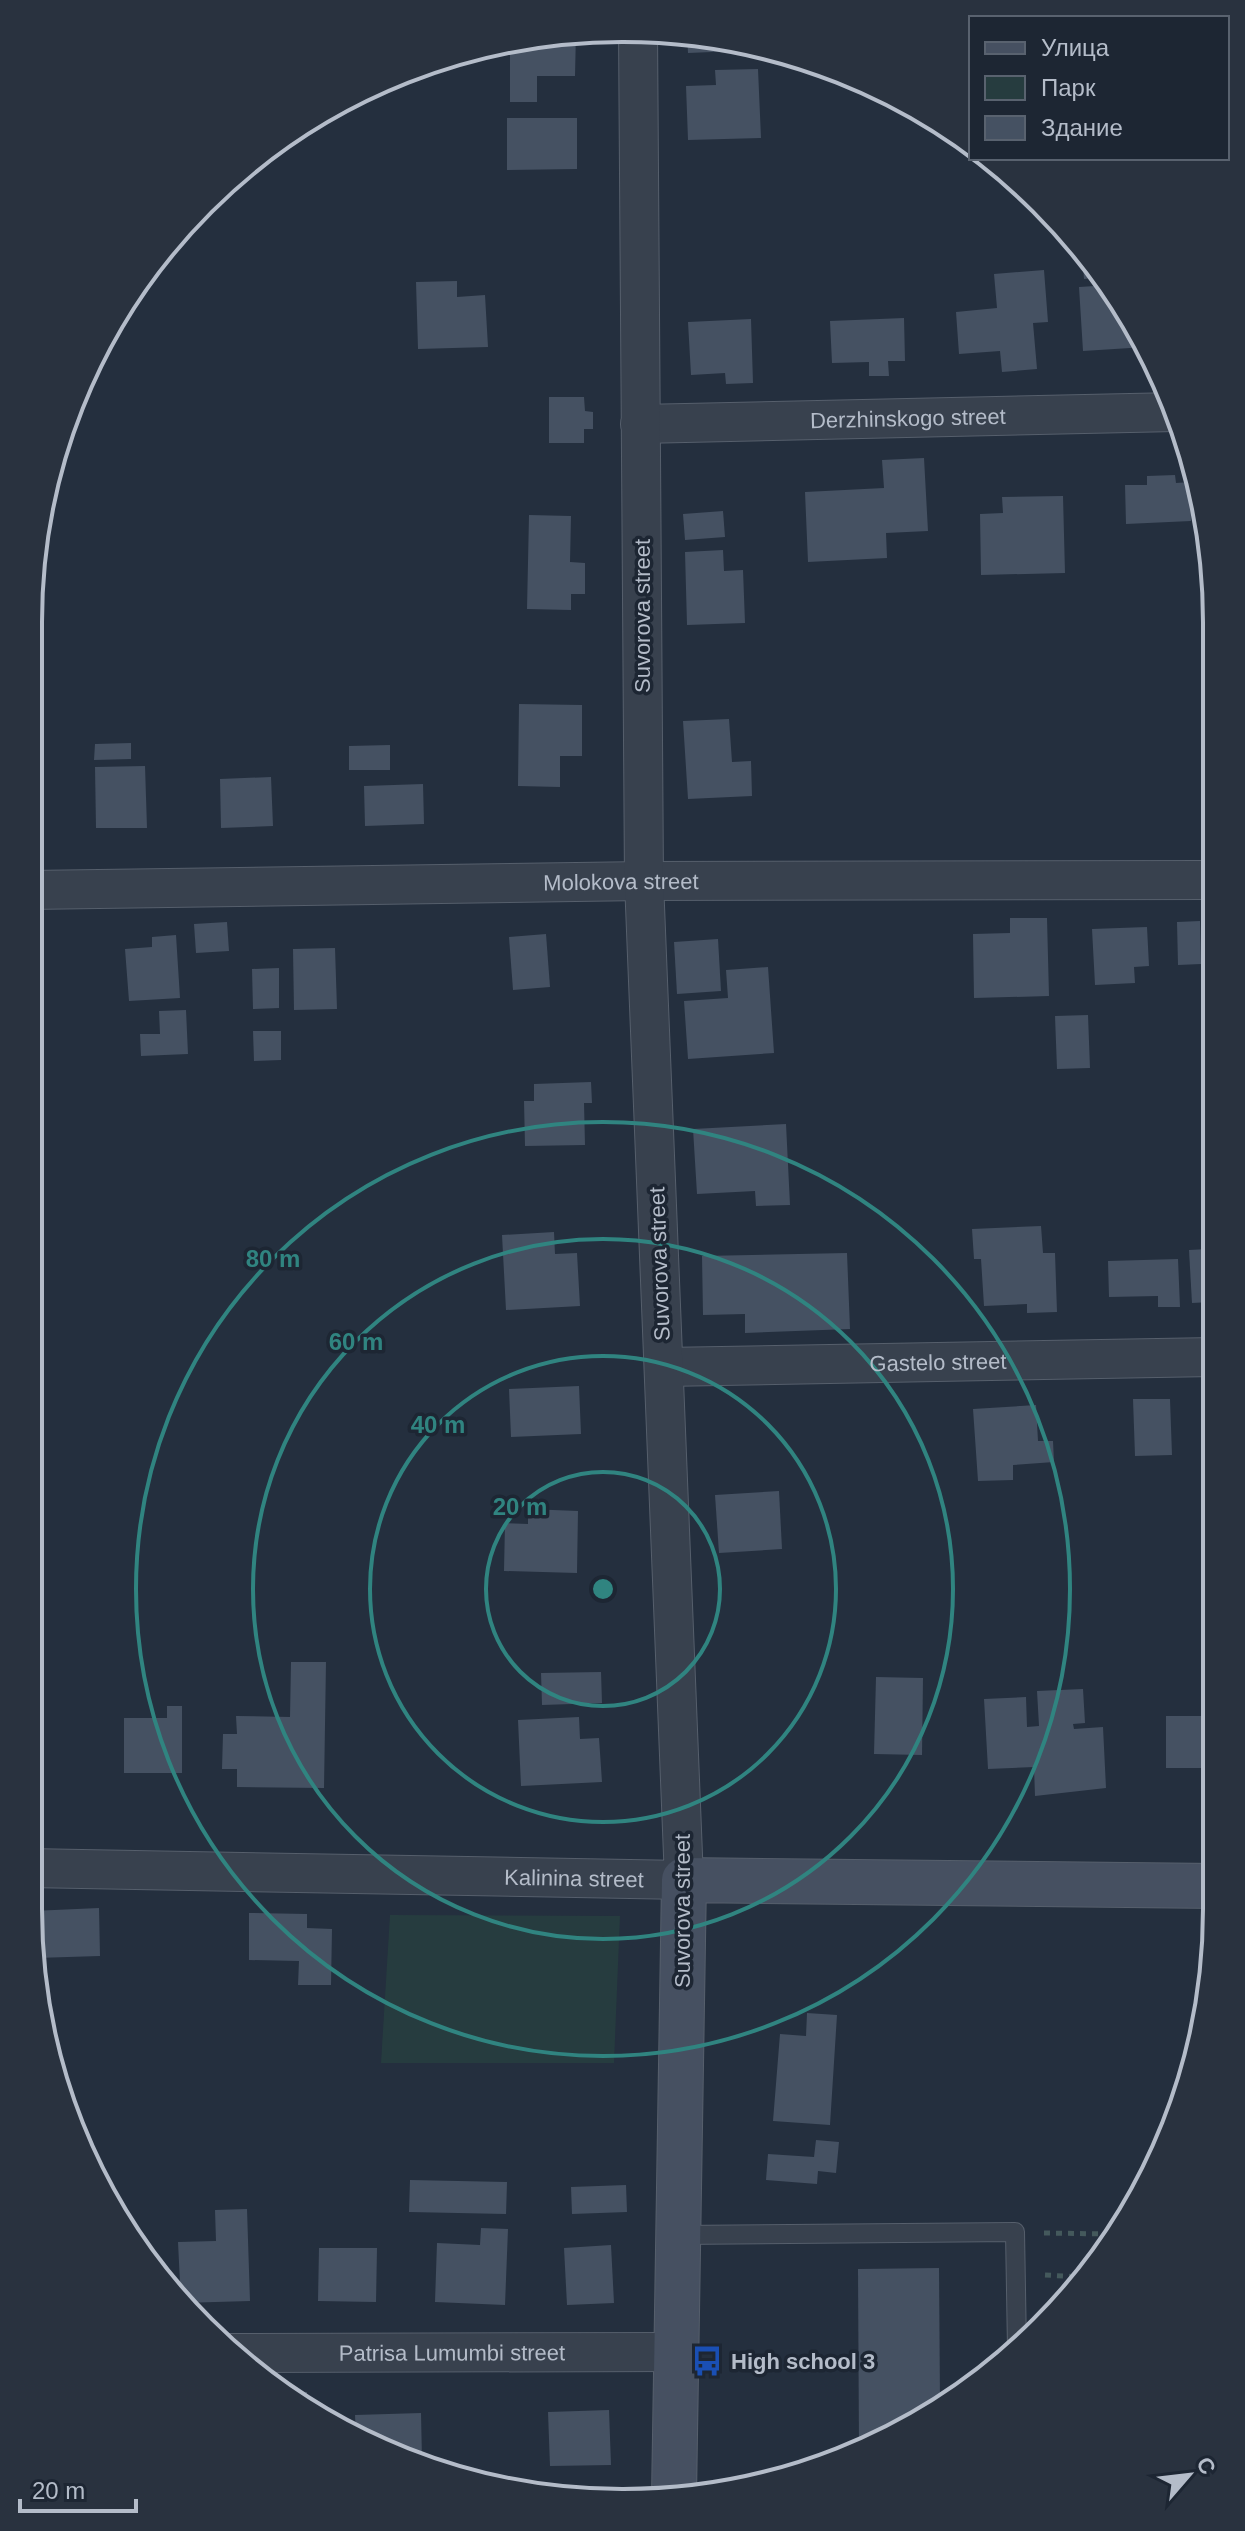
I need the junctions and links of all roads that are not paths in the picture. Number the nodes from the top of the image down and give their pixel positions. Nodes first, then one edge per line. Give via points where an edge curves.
1 (638, 42) edge
2 (1163, 412) edge
3 (640, 424) junction
4 (1203, 880) edge
5 (644, 881) junction
6 (42, 890) edge
7 (1203, 1357) edge
8 (664, 1367) junction
9 (42, 1868) edge
10 (684, 1880) junction
11 (1203, 1886) edge
12 (678, 2235) junction
13 (1017, 2334) edge
14 (676, 2352) junction
15 (250, 2353) edge
16 (674, 2487) edge

1 - 3 street, Suvorova street
2 - 3 street, Derzhinskogo street
3 - 5 street, Suvorova street
4 - 5 street, Molokova street
5 - 6 street, Molokova street
5 - 8 street, Suvorova street
7 - 8 street, Gastelo street
8 - 10 street, Suvorova street
9 - 10 street, Kalinina street
10 - 11 main road, Kalinina street
10 - 12 main road, Suvorova street
12 - 13 lane via 1015,2232
12 - 14 main road, Suvorova street
14 - 15 street, Patrisa Lumumbi street
14 - 16 main road, Suvorova street

